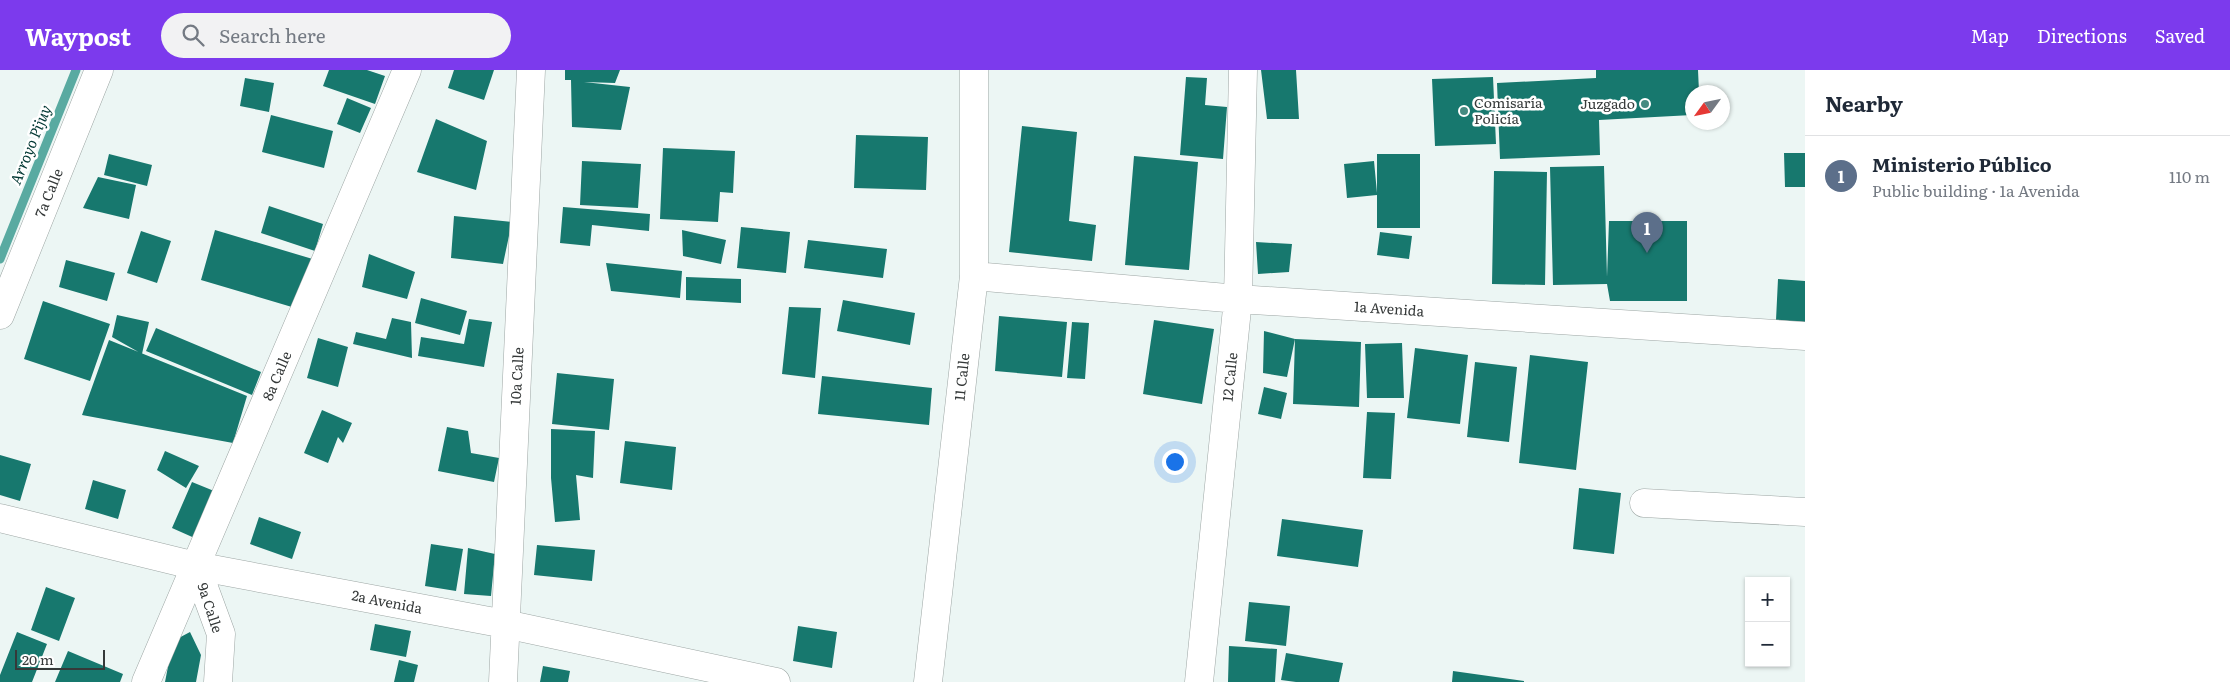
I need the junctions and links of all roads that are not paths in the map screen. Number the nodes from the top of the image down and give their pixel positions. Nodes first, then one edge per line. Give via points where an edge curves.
1 (99, 70) edge
2 (406, 70) edge
3 (531, 70) edge
4 (974, 70) edge
5 (1243, 70) edge
6 (974, 276) junction
7 (1238, 299) junction
8 (0, 315) edge
9 (1805, 336) edge
10 (1644, 503) dead end
11 (1805, 512) edge
12 (0, 518) edge
13 (196, 566) junction
14 (506, 624) junction
15 (146, 682) edge
16 (218, 682) edge
17 (502, 682) edge
18 (776, 682) edge
19 (928, 682) edge
20 (1198, 682) edge

1 - 8 street, 7a Calle
2 - 13 street, 8a Calle
3 - 14 street, 10a Calle
4 - 6 street, 11 Calle
5 - 7 street, 12 Calle
6 - 7 street, 1a Avenida
6 - 19 street, 11 Calle
7 - 9 street, 1a Avenida
7 - 20 street, 12 Calle
10 - 11 street
12 - 13 street, 2a Avenida
13 - 14 street, 2a Avenida
13 - 15 street, 8a Calle
13 - 16 street, 9a Calle via 221,634
14 - 17 street, 10a Calle
14 - 18 street, 2a Avenida

